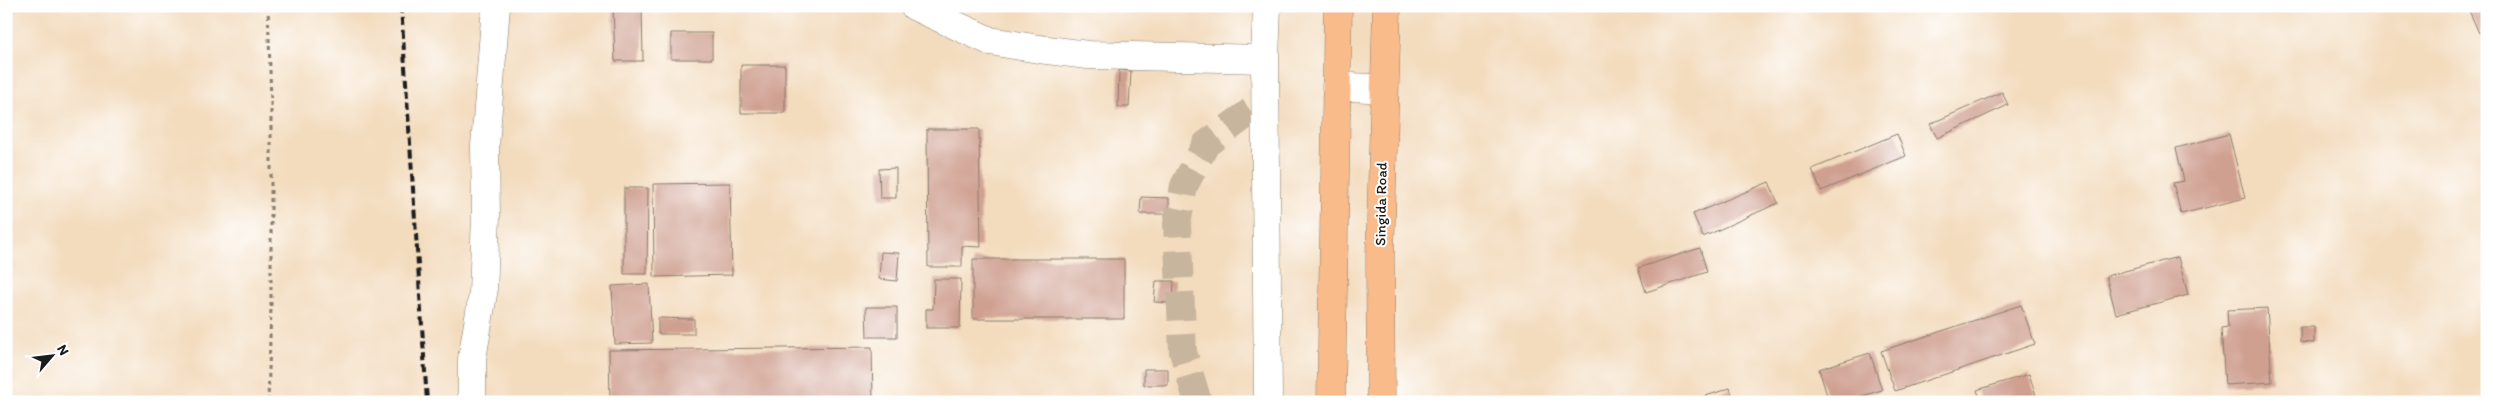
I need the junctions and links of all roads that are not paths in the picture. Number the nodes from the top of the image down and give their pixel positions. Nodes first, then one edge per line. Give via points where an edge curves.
1 (496, 6) edge
2 (914, 6) edge
3 (1267, 6) edge
4 (1338, 6) edge
5 (1387, 6) edge
6 (1265, 59) junction
7 (1336, 86) junction
8 (1384, 88) junction
9 (472, 402) edge
10 (1268, 402) edge
11 (1331, 402) edge
12 (1381, 402) edge

1 - 9 street via 486,146 483,294 472,359
2 - 6 street via 990,41 1039,49 1088,55
3 - 6 street
4 - 7 highway
5 - 8 highway, Singida Road
6 - 10 street
7 - 8 street
7 - 11 highway
8 - 12 highway, Singida Road

